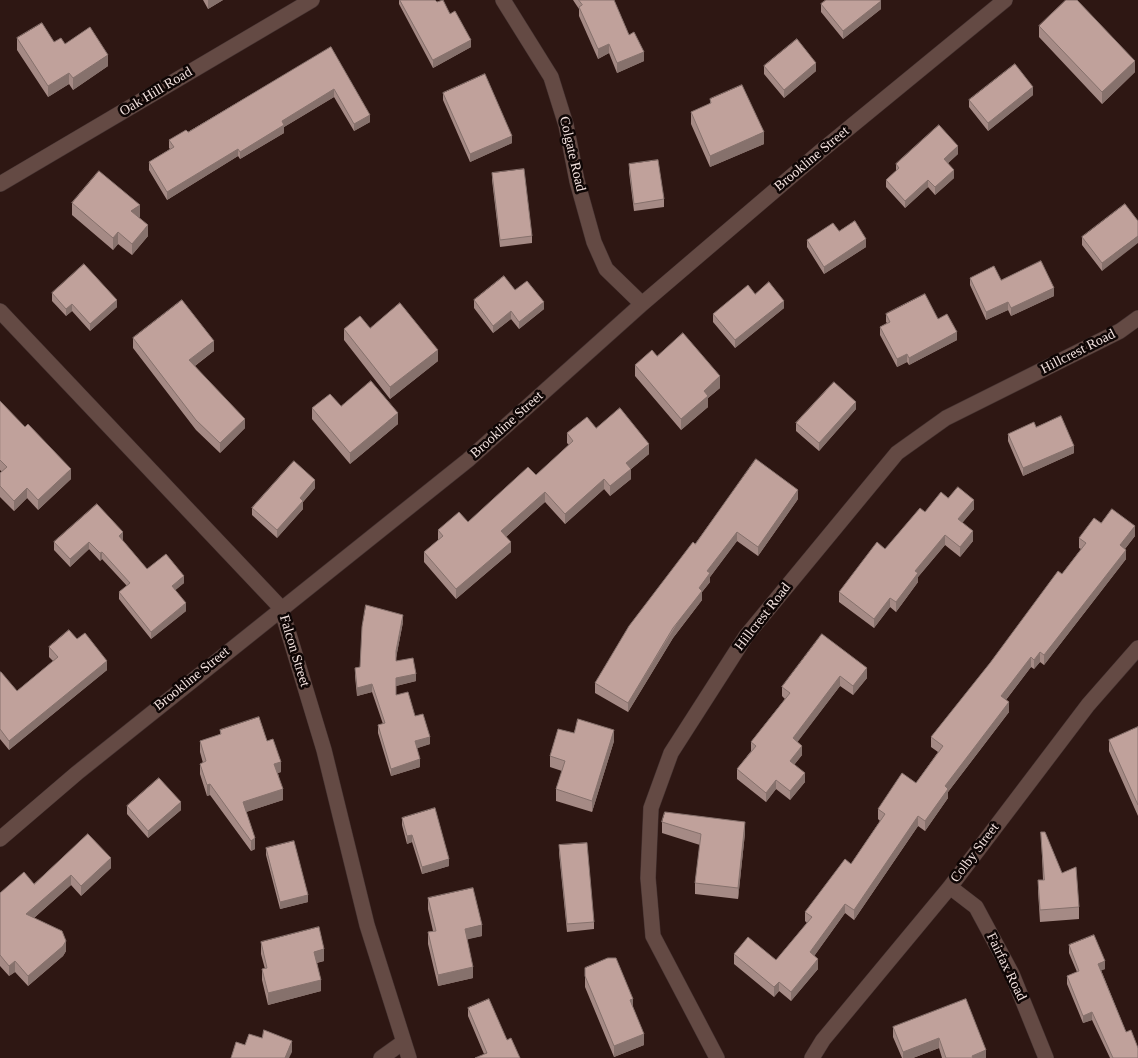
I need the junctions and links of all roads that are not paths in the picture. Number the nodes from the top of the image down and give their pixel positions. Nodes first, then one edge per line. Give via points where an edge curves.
1 (312, 0) edge
2 (503, 0) edge
3 (1005, 0) edge
4 (0, 184) edge
5 (642, 304) junction
6 (0, 311) edge
7 (1138, 318) edge
8 (281, 608) junction
9 (1138, 648) edge
10 (0, 839) edge
11 (950, 887) junction
12 (402, 1043) junction
13 (381, 1058) edge
14 (409, 1058) edge
15 (718, 1058) edge
16 (812, 1058) edge
17 (1046, 1058) edge

1 - 4 street, Oak Hill Road
2 - 5 street, Colgate Road via 551,77 566,126 577,181 606,269
3 - 5 street, Brookline Street via 820,151
5 - 8 street, Brookline Street via 468,460
6 - 8 street, Falcon Street
7 - 15 street, Hillcrest Road via 1120,331 946,418 897,453 746,636 671,752 651,808 648,878 653,936
8 - 10 street, Brookline Street via 77,772
8 - 12 street, Falcon Street via 324,750 367,925
9 - 11 street, Colby Street via 1088,705
11 - 16 street, Colby Street via 823,1040
11 - 17 street, Fairfax Road via 976,907 1012,974
12 - 13 street
12 - 14 street, Falcon Street

